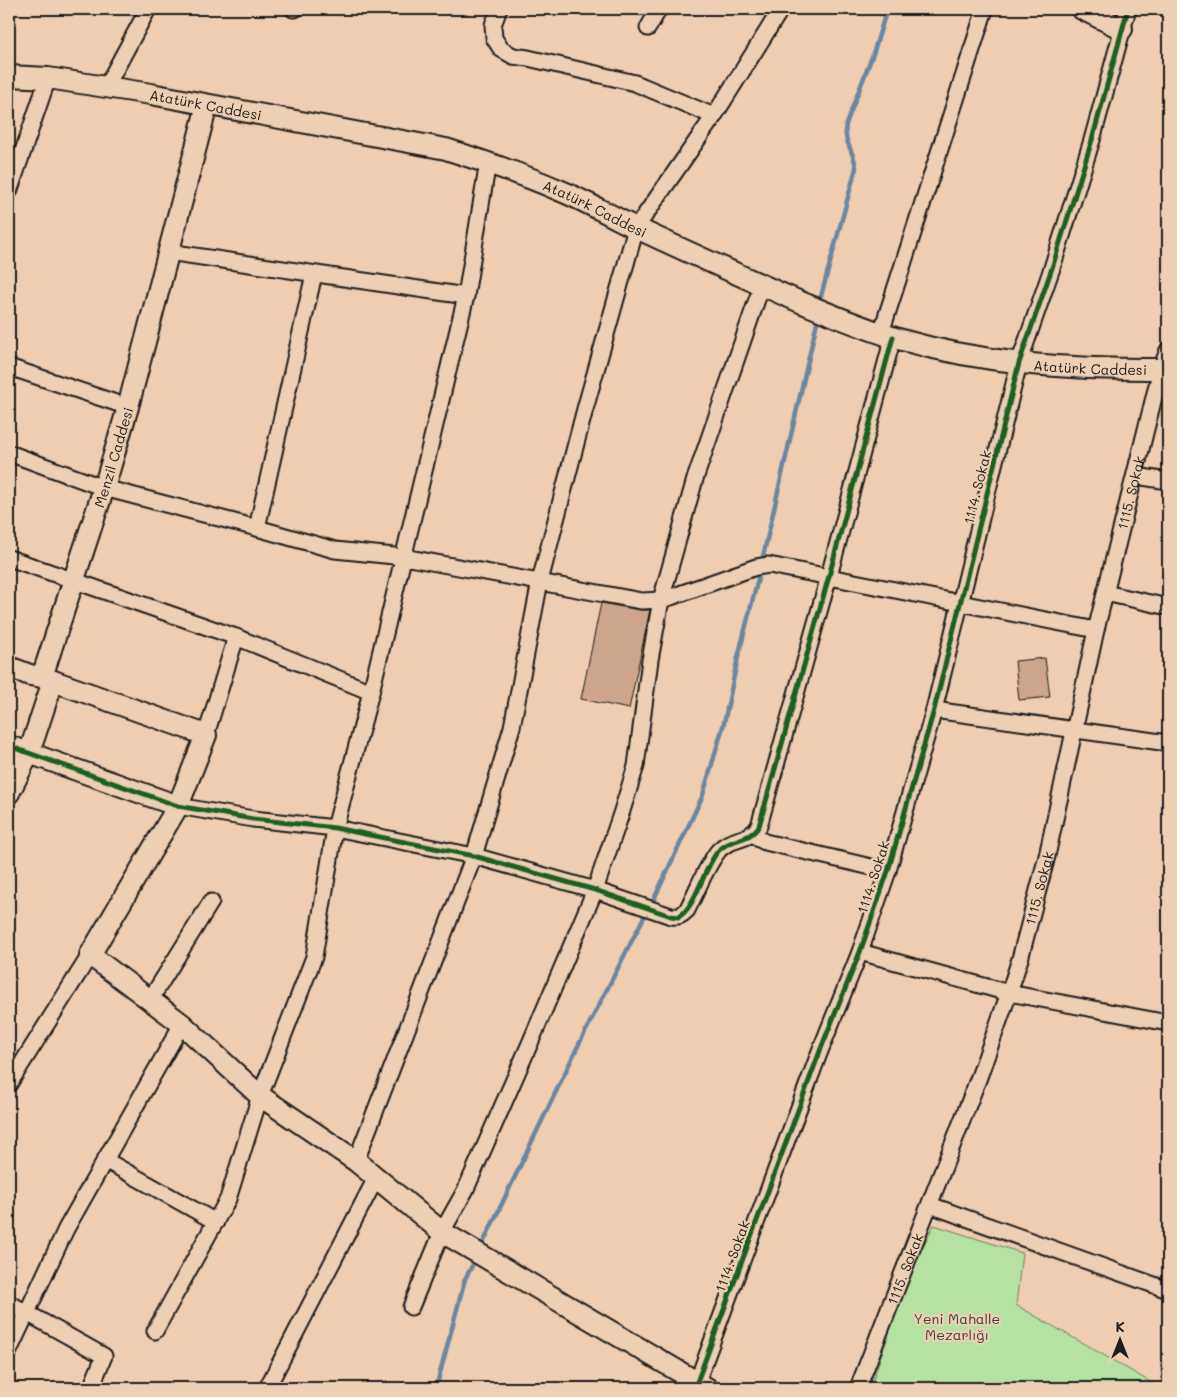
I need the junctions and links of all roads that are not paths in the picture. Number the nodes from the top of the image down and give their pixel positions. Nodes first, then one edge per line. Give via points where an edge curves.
1 (148, 9) edge
2 (499, 9) edge
3 (659, 9) edge
4 (781, 9) edge
5 (985, 9) edge
6 (1082, 9) edge
7 (1128, 9) edge
8 (648, 28) dead end
9 (1122, 28) junction
10 (9, 76) edge
11 (48, 78) junction
12 (106, 87) junction
13 (207, 106) junction
14 (714, 116) junction
15 (488, 162) junction
16 (9, 192) edge
17 (636, 228) junction
18 (168, 252) junction
19 (314, 274) junction
20 (762, 285) junction
21 (466, 296) junction
22 (887, 335) junction
23 (1168, 350) edge
24 (1019, 363) junction
25 (9, 367) edge
26 (1165, 369) edge
27 (128, 407) junction
28 (9, 453) edge
29 (1136, 476) junction
30 (1168, 480) edge
31 (104, 488) junction
32 (257, 528) junction
33 (404, 557) junction
34 (9, 558) edge
35 (829, 576) junction
36 (74, 580) junction
37 (540, 581) junction
38 (1105, 593) junction
39 (661, 600) junction
40 (961, 602) junction
41 (1168, 607) edge
42 (1096, 630) junction
43 (236, 637) junction
44 (9, 667) edge
45 (48, 679) junction
46 (372, 692) junction
47 (934, 710) junction
48 (1074, 729) junction
49 (206, 735) junction
50 (1168, 743) edge
51 (9, 746) edge
52 (29, 753) junction
53 (9, 793) edge
54 (178, 806) junction
55 (335, 828) junction
56 (755, 833) junction
57 (474, 856) junction
58 (888, 871) junction
59 (595, 890) junction
60 (211, 902) dead end
61 (860, 952) junction
62 (90, 955) junction
63 (1009, 993) junction
64 (150, 1000) junction
65 (182, 1024) junction
66 (1168, 1024) edge
67 (9, 1084) edge
68 (260, 1096) junction
69 (105, 1160) junction
70 (356, 1161) junction
71 (376, 1178) junction
72 (930, 1206) junction
73 (216, 1222) junction
74 (442, 1232) junction
75 (1168, 1290) edge
76 (9, 1303) edge
77 (411, 1307) dead end
78 (26, 1314) junction
79 (155, 1332) dead end
80 (9, 1351) edge
81 (702, 1385) edge
82 (91, 1388) edge
83 (267, 1388) edge
84 (858, 1388) edge

1 - 12 street
2 - 14 street via 493,26 494,38 501,49 513,56 635,83
3 - 8 street
4 - 14 street
5 - 22 street
6 - 9 street
7 - 9 street, 1114. Sokak
9 - 24 street, 1114. Sokak via 1092,140
10 - 11 street, Atatürk Caddesi
11 - 12 street, Atatürk Caddesi
11 - 16 street
12 - 13 street, Atatürk Caddesi
13 - 15 street, Atatürk Caddesi via 446,149
13 - 18 street, Menzil Caddesi
14 - 17 street
15 - 17 street, Atatürk Caddesi via 556,188
15 - 21 street
17 - 20 street, Atatürk Caddesi
17 - 37 street
18 - 19 street
18 - 27 street, Menzil Caddesi
19 - 21 street
19 - 32 street
20 - 22 street, Atatürk Caddesi
20 - 39 street via 695,478
21 - 33 street
22 - 24 street, Atatürk Caddesi via 952,353
22 - 35 street
23 - 26 street, 1115. Sokak
24 - 26 street, Atatürk Caddesi
24 - 40 street, 1114. Sokak
25 - 27 street
26 - 29 street, 1115. Sokak
27 - 31 street, Menzil Caddesi
28 - 31 street
29 - 30 street
29 - 38 street, 1115. Sokak
31 - 32 street
31 - 36 street, Menzil Caddesi
32 - 33 street via 336,550
33 - 37 street
33 - 46 street
34 - 36 street
35 - 39 street via 765,565
35 - 40 street
35 - 56 street
36 - 43 street
36 - 45 street, Menzil Caddesi
37 - 39 street via 642,601
37 - 57 street via 512,727
38 - 41 street
38 - 42 street, 1115. Sokak
39 - 59 street via 636,766
40 - 42 street
40 - 47 street, 1114. Sokak
42 - 48 street, 1115. Sokak
43 - 46 street
43 - 49 street
44 - 45 street
45 - 49 street
45 - 52 street, Menzil Caddesi
46 - 55 street
47 - 48 street
47 - 58 street, 1114. Sokak
48 - 50 street
48 - 63 street, 1115. Sokak via 1048,856
49 - 54 street
51 - 52 street
52 - 53 street, Menzil Caddesi
52 - 54 street
54 - 55 street
54 - 62 street
55 - 57 street
55 - 68 street via 314,957
56 - 58 street via 759,840 765,842
56 - 59 street via 719,850 687,910 678,917
57 - 59 street
57 - 70 street
58 - 61 street, 1114. Sokak
59 - 74 street via 466,1189
60 - 64 street
61 - 63 street
61 - 81 street, 1114. Sokak via 816,1060
62 - 64 street
62 - 67 street
63 - 66 street
63 - 72 street, 1115. Sokak
64 - 65 street
65 - 68 street
65 - 69 street
68 - 70 street
68 - 73 street via 228,1199
69 - 73 street
69 - 78 street via 66,1229
70 - 71 street
71 - 74 street
71 - 83 street
72 - 75 street
72 - 84 street, 1115. Sokak
73 - 79 street
74 - 77 street
74 - 81 street
76 - 78 street
78 - 80 street
78 - 82 street via 104,1356

